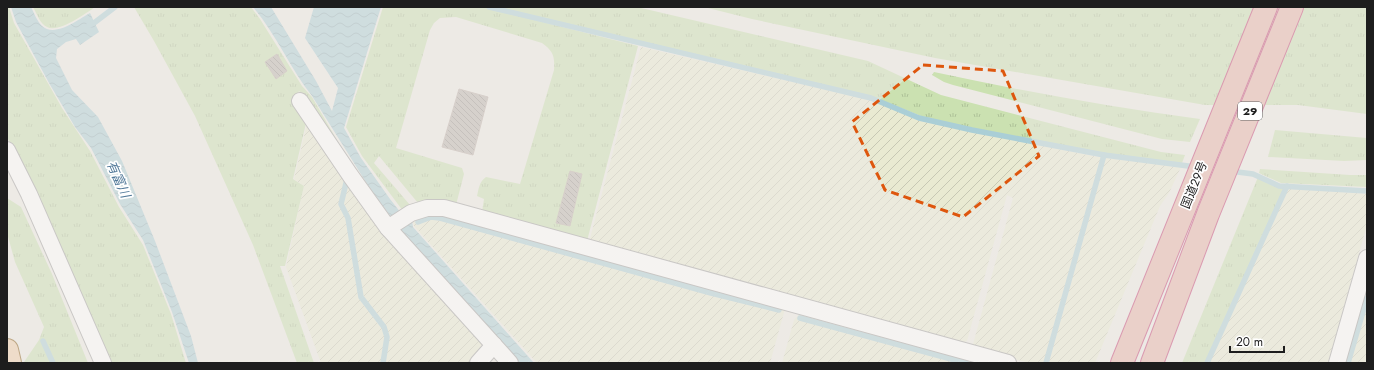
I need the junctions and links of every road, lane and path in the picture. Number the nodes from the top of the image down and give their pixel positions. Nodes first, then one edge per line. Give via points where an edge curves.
1 (1266, 7) edge
2 (1292, 7) edge
3 (300, 101) dead end
4 (7, 150) edge
5 (388, 228) junction
6 (1367, 258) edge
7 (494, 345) junction
8 (7, 350) edge
9 (10, 363) edge
10 (103, 363) edge
11 (478, 363) edge
12 (510, 363) edge
13 (1008, 363) edge
14 (1122, 363) edge
15 (1152, 363) edge
16 (1337, 363) edge

1 - 14 highway, 国道29号 / 29
2 - 15 highway, 国道29号 / 29 via 1208,214
3 - 5 street
4 - 10 street
5 - 7 street
5 - 13 street via 411,213 427,208 444,208
6 - 16 street
7 - 11 street
7 - 12 street
8 - 9 main road

